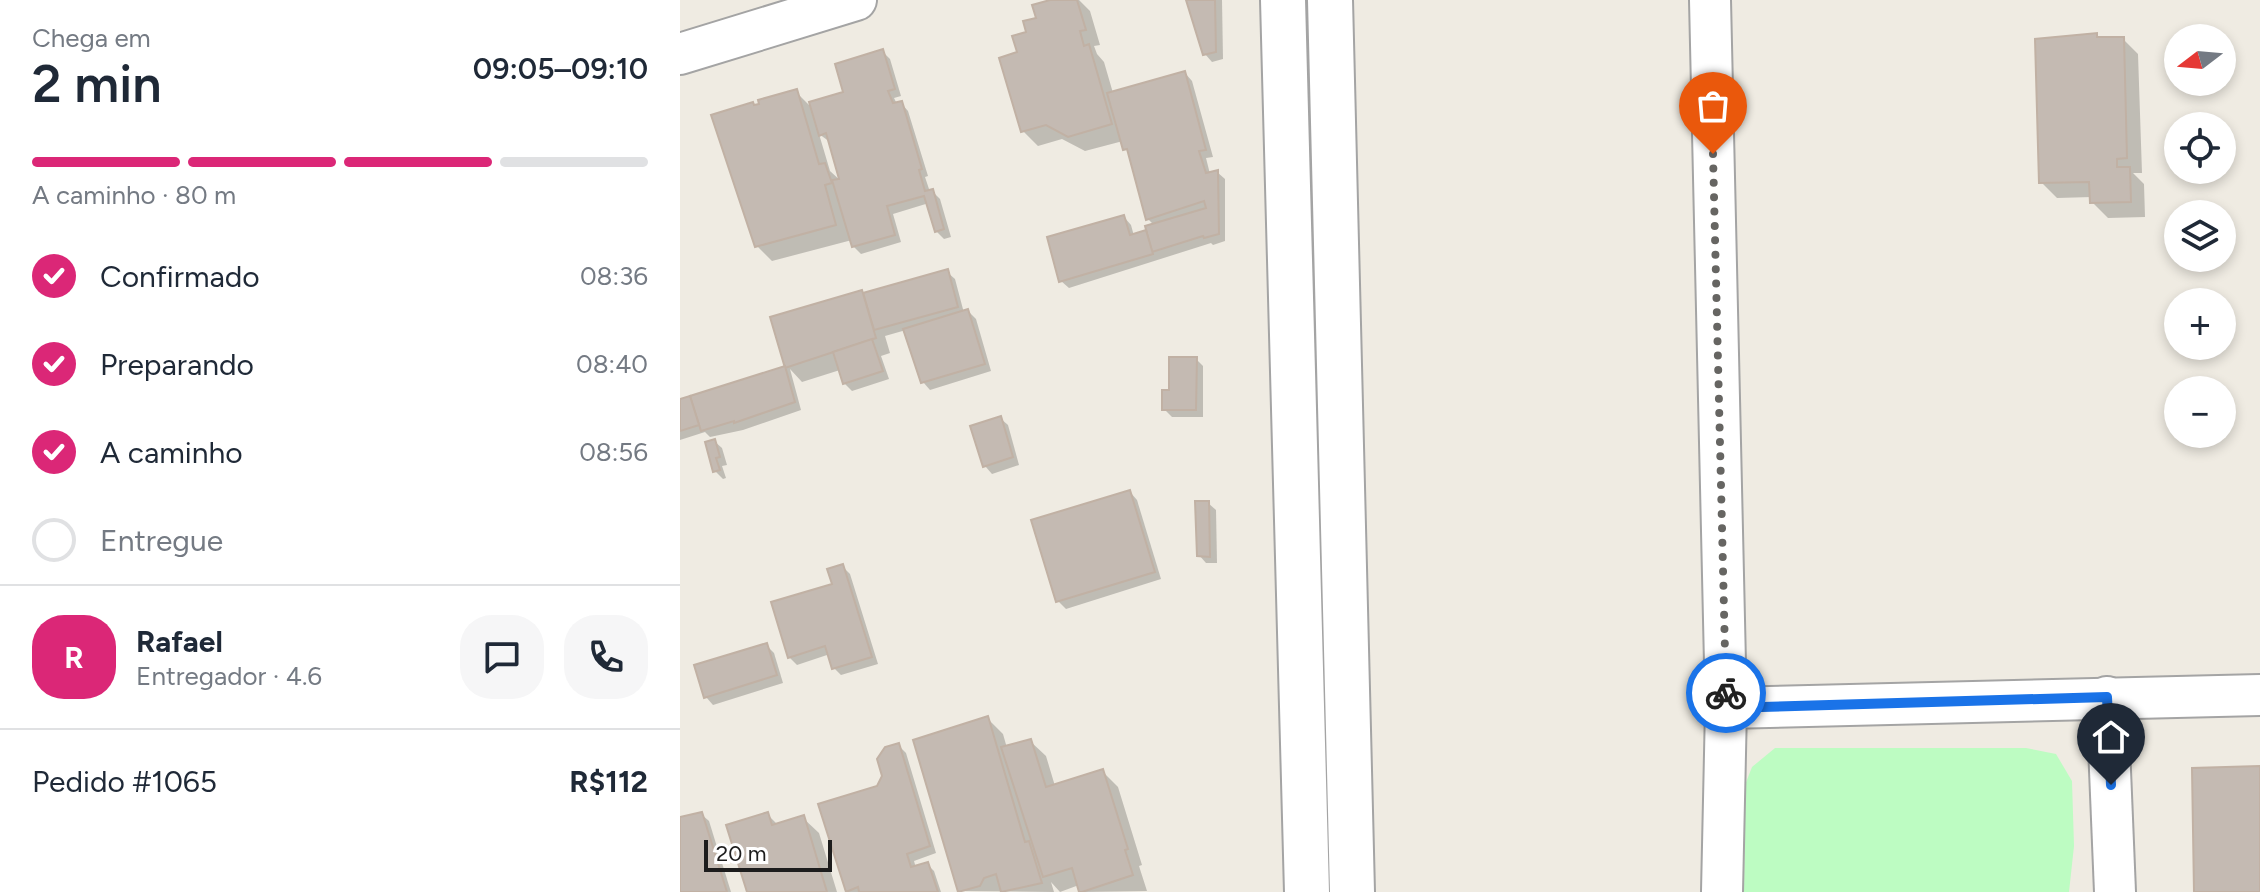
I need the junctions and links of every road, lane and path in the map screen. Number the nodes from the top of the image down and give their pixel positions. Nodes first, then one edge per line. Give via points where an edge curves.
1 (856, 0) edge
2 (1283, 0) edge
3 (1330, 0) edge
4 (1710, 0) edge
5 (680, 54) edge
6 (2260, 695) edge
7 (2107, 697) junction
8 (1726, 708) junction
9 (1307, 892) edge
10 (1352, 892) edge
11 (1722, 892) edge
12 (2115, 892) edge

1 - 5 street
2 - 9 street
3 - 10 street
4 - 8 street
6 - 7 street
7 - 8 street
7 - 12 street
8 - 11 street

